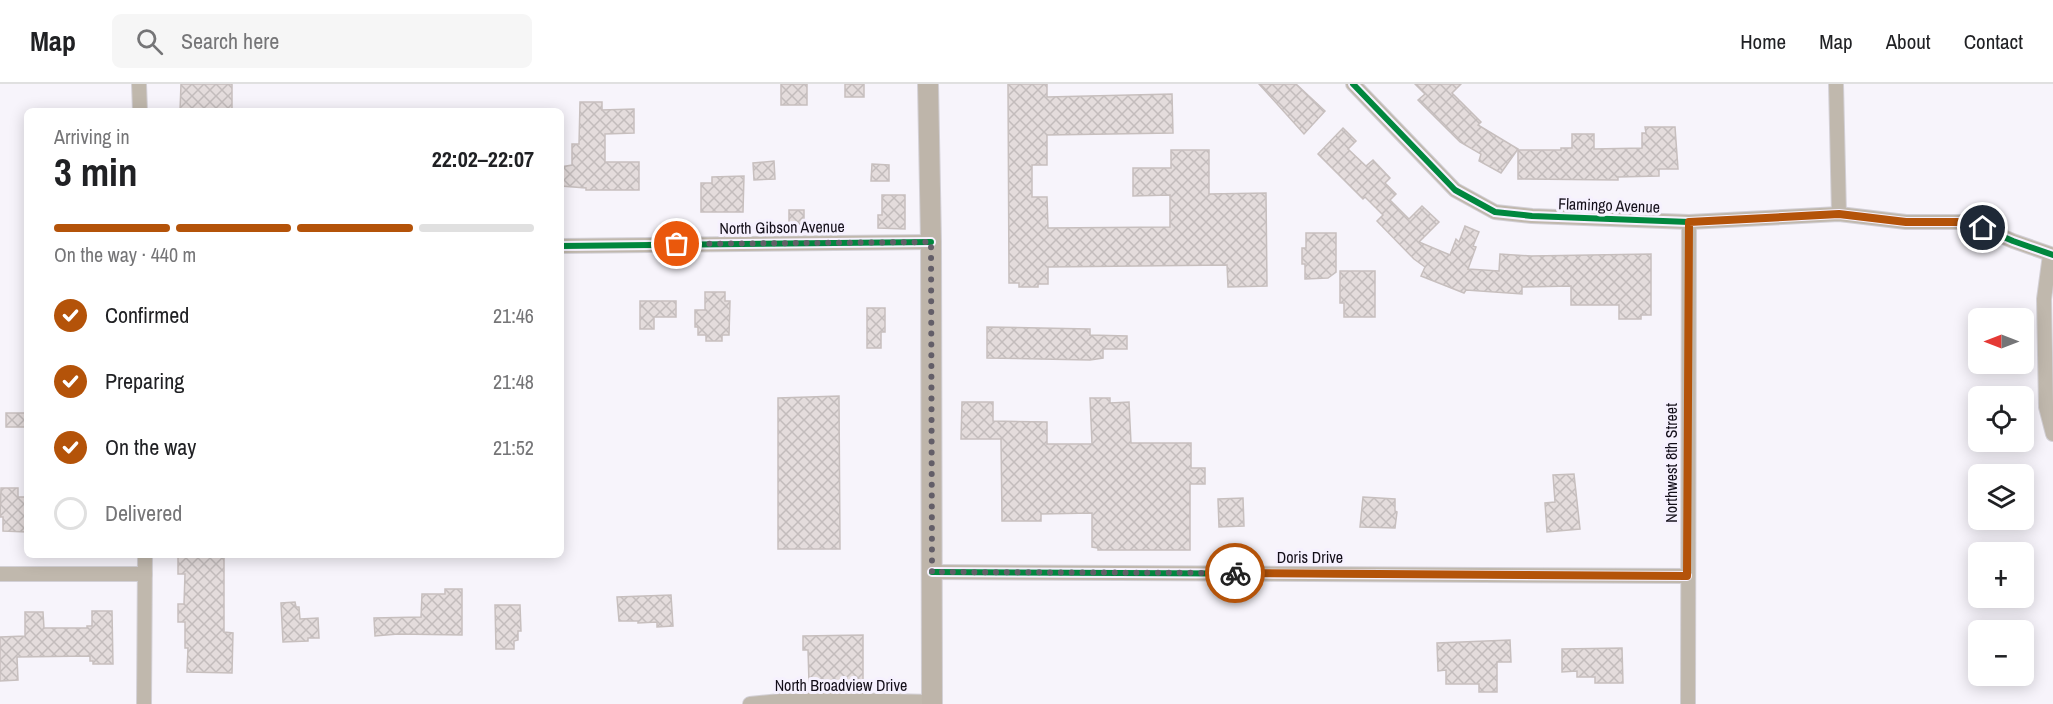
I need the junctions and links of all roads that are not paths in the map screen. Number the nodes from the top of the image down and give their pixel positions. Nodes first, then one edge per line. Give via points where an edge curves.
1 (140, 84) edge
2 (928, 84) edge
3 (1353, 84) edge
4 (1836, 84) edge
5 (140, 108) edge
6 (1839, 214) junction
7 (1689, 222) junction
8 (931, 242) junction
9 (564, 246) edge
10 (2051, 255) edge
11 (2053, 434) edge
12 (145, 558) edge
13 (932, 572) junction
14 (0, 574) edge
15 (146, 574) junction
16 (1687, 576) junction
17 (932, 703) edge
18 (144, 704) edge
19 (750, 704) edge
20 (1688, 704) edge

1 - 5 street
2 - 8 main road
3 - 7 street, Flamingo Avenue via 1455,190 1495,212
4 - 6 street
6 - 7 street, Flamingo Avenue
6 - 10 street, Flamingo Avenue via 1906,222 1969,222
7 - 16 street, Northwest 8th Street
8 - 9 street, North Gibson Avenue
8 - 13 main road
10 - 11 street via 2044,299 2046,406
12 - 15 street
13 - 16 street, Doris Drive
13 - 17 main road
14 - 15 street
15 - 18 street
16 - 20 street, Northwest 8th Street
17 - 19 street, North Broadview Drive via 801,699

